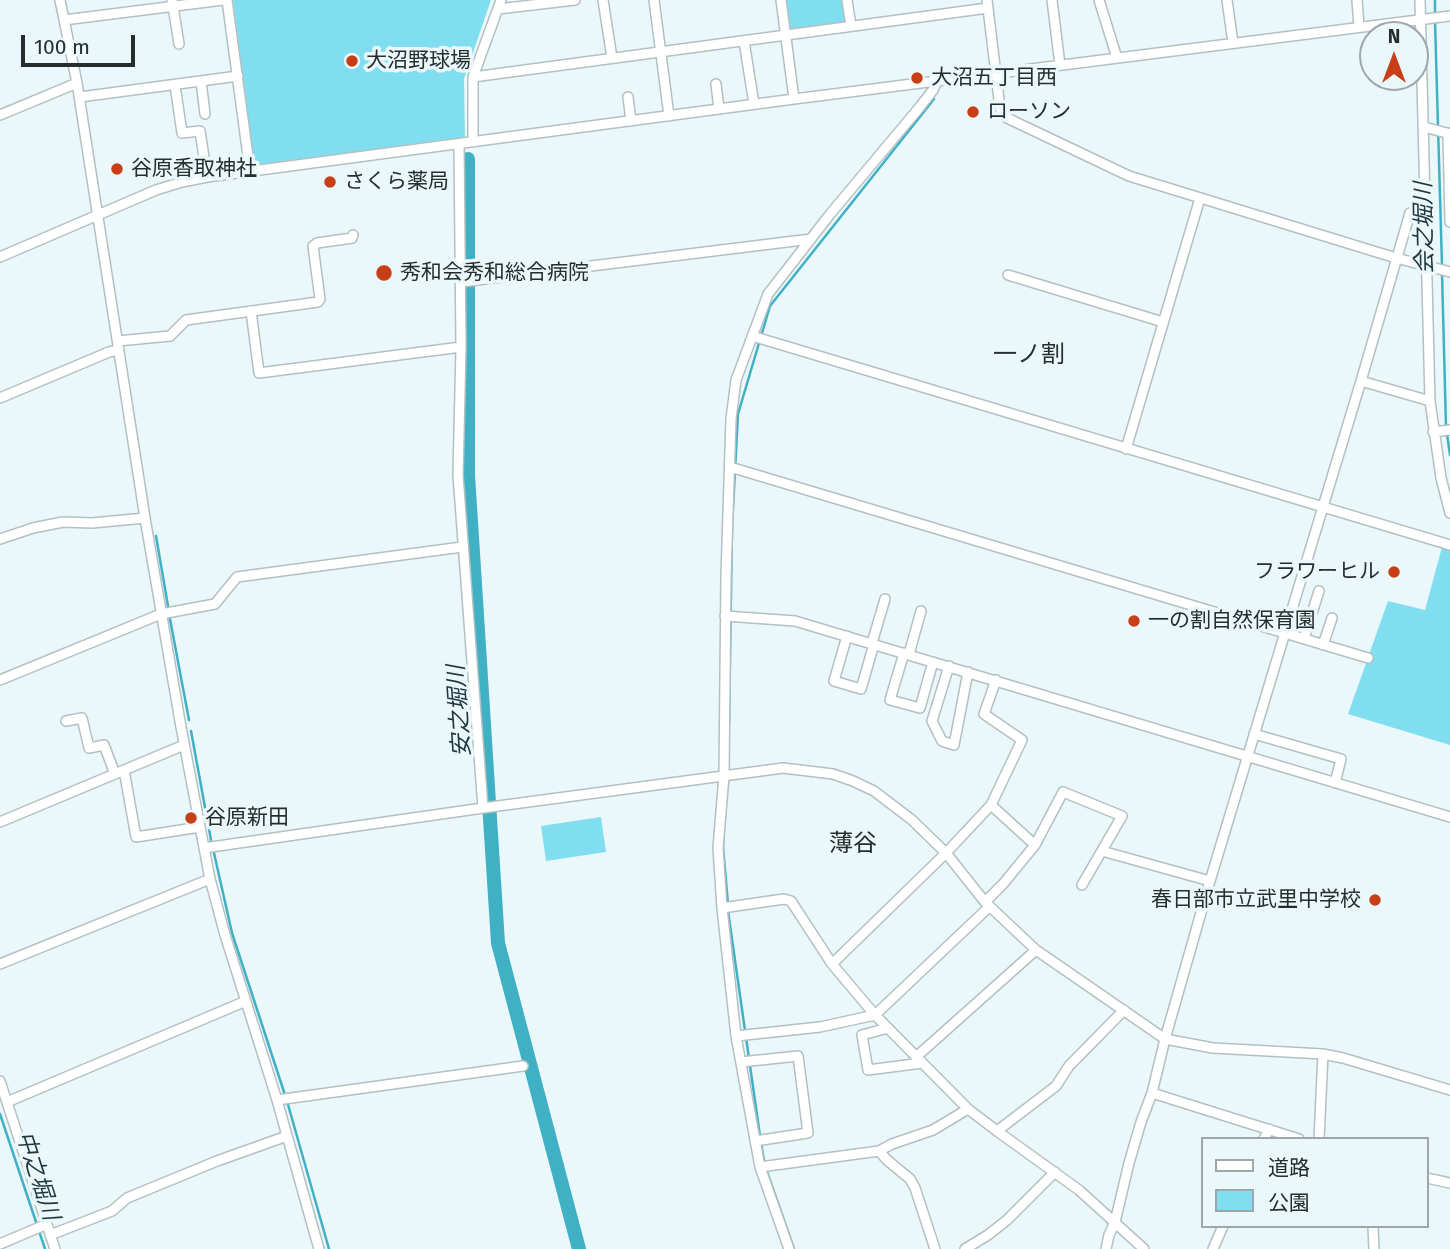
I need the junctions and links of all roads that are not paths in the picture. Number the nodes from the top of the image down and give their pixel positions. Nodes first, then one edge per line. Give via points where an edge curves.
1 (60, 0) edge
2 (225, 0) edge
3 (575, 0) edge
4 (603, 0) edge
5 (654, 0) edge
6 (780, 0) edge
7 (848, 0) edge
8 (1052, 0) edge
9 (1100, 0) edge
10 (1227, 0) edge
11 (1357, 0) edge
12 (1420, 0) edge
13 (173, 3) edge
14 (987, 4) edge
15 (500, 5) edge
16 (1445, 17) edge
17 (1425, 19) junction
18 (64, 20) junction
19 (1408, 21) edge
20 (851, 26) junction
21 (1359, 27) joint
22 (785, 35) junction
23 (744, 41) junction
24 (1233, 43) junction
25 (178, 44) dead end
26 (660, 52) junction
27 (612, 58) junction
28 (1117, 58) junction
29 (1060, 65) junction
30 (995, 73) junction
31 (238, 76) junction
32 (473, 77) junction
33 (937, 80) junction
34 (201, 81) junction
35 (78, 83) junction
36 (175, 85) junction
37 (716, 85) dead end
38 (628, 96) dead end
39 (80, 97) junction
40 (794, 99) junction
41 (754, 104) junction
42 (719, 109) junction
43 (205, 114) dead end
44 (0, 115) edge
45 (669, 116) junction
46 (631, 121) junction
47 (1424, 127) junction
48 (1449, 133) edge
49 (473, 142) junction
50 (458, 144) junction
51 (250, 171) junction
52 (207, 177) junction
53 (1200, 198) junction
54 (1410, 213) dead end
55 (97, 216) junction
56 (1450, 222) edge
57 (353, 235) dead end
58 (811, 239) junction
59 (0, 257) edge
60 (1396, 258) junction
61 (1427, 266) junction
62 (1450, 272) edge
63 (1008, 275) dead end
64 (461, 282) junction
65 (251, 311) junction
66 (1163, 322) junction
67 (752, 337) junction
68 (118, 346) junction
69 (461, 348) junction
70 (1361, 381) junction
71 (0, 398) edge
72 (1430, 401) junction
73 (1442, 431) edge
74 (1126, 449) junction
75 (730, 467) junction
76 (1322, 506) junction
77 (1450, 513) edge
78 (145, 518) junction
79 (0, 539) edge
80 (1450, 545) edge
81 (462, 547) junction
82 (1319, 591) dead end
83 (885, 599) dead end
84 (921, 611) dead end
85 (161, 614) junction
86 (726, 616) junction
87 (1332, 618) dead end
88 (1284, 633) junction
89 (847, 636) junction
90 (1304, 639) junction
91 (873, 644) junction
92 (1323, 645) junction
93 (907, 654) junction
94 (1368, 659) dead end
95 (933, 662) junction
96 (949, 666) junction
97 (968, 672) junction
98 (0, 680) edge
99 (996, 680) junction
100 (66, 721) dead end
101 (1254, 734) junction
102 (184, 746) junction
103 (1247, 757) junction
104 (120, 772) junction
105 (723, 776) junction
106 (1335, 783) junction
107 (991, 805) junction
108 (483, 808) junction
109 (1450, 817) edge
110 (0, 822) edge
111 (200, 827) junction
112 (1035, 845) junction
113 (204, 848) junction
114 (1102, 851) junction
115 (946, 853) junction
116 (210, 879) junction
117 (1210, 881) junction
118 (1082, 885) dead end
119 (987, 904) junction
120 (722, 908) junction
121 (1036, 950) junction
122 (0, 964) edge
123 (832, 964) junction
124 (246, 1001) junction
125 (1124, 1010) junction
126 (875, 1015) junction
127 (888, 1028) junction
128 (736, 1036) junction
129 (1165, 1039) junction
130 (1323, 1054) junction
131 (919, 1060) junction
132 (741, 1062) junction
133 (523, 1066) dead end
134 (0, 1082) edge
135 (1450, 1090) edge
136 (1152, 1093) junction
137 (283, 1099) junction
138 (7, 1101) junction
139 (968, 1109) junction
140 (1269, 1129) junction
141 (997, 1131) junction
142 (287, 1136) junction
143 (1265, 1137) edge
144 (1292, 1137) edge
145 (1319, 1137) edge
146 (755, 1141) junction
147 (880, 1151) junction
148 (760, 1167) junction
149 (1055, 1172) junction
150 (1429, 1178) edge
151 (1450, 1182) edge
152 (1115, 1222) junction
153 (47, 1224) junction
154 (1222, 1228) edge
155 (1373, 1228) edge
156 (50, 1235) junction
157 (0, 1244) edge
158 (55, 1249) edge
159 (319, 1249) edge
160 (789, 1249) edge
161 (935, 1249) edge
162 (965, 1249) edge
163 (1106, 1249) edge
164 (1144, 1249) edge
165 (1213, 1249) edge
166 (1374, 1249) edge

1 - 18 street
2 - 13 street
2 - 31 street
3 - 15 street
4 - 27 street
5 - 26 street
6 - 22 street
7 - 20 street
8 - 29 street
9 - 28 street
10 - 24 street
11 - 21 street
12 - 17 street
13 - 18 street
13 - 25 street
14 - 20 street
14 - 30 street
15 - 32 street
16 - 17 street
17 - 19 street
17 - 47 street
18 - 35 street
20 - 22 street
21 - 24 street
22 - 23 street
22 - 40 street
23 - 26 street
23 - 41 street
24 - 28 street
26 - 27 street
26 - 45 street
27 - 32 street
28 - 29 street
29 - 30 street
30 - 33 street
30 - 53 street via 1000,108 1007,118 1129,176
31 - 34 street
31 - 51 street
32 - 49 street
33 - 40 street
33 - 58 street
34 - 36 street
34 - 43 street
35 - 39 street
35 - 44 street
36 - 39 street
36 - 52 street via 182,133 200,131
37 - 42 street
38 - 46 street
39 - 55 street
40 - 41 street
41 - 42 street
42 - 45 street
45 - 46 street
46 - 49 street
47 - 48 street
47 - 61 street
48 - 56 street
49 - 50 street
50 - 51 street
50 - 64 street
51 - 52 street
52 - 55 street via 156,190
53 - 60 street
53 - 66 street
54 - 60 street
55 - 59 street
55 - 68 street
57 - 65 street via 313,246 318,302
58 - 64 street
58 - 67 street via 768,294
60 - 61 street
60 - 70 street
61 - 62 street
61 - 72 street
63 - 66 street
64 - 69 street
65 - 68 street via 186,320 170,336
65 - 69 street via 259,373
66 - 74 street
67 - 74 street
67 - 75 street via 736,380
68 - 71 street
68 - 78 street
69 - 81 street via 458,475
70 - 72 street
70 - 76 street
72 - 73 street
73 - 77 street via 1441,478
74 - 76 street
75 - 86 street
75 - 88 street
76 - 80 street
76 - 88 street
78 - 79 street via 63,522
78 - 85 street
81 - 85 street via 237,577 215,604
81 - 108 street
82 - 90 street
83 - 91 street
84 - 93 street
85 - 98 street
85 - 102 street
86 - 89 street via 795,621
86 - 105 street
87 - 92 street
88 - 90 street
88 - 101 street
89 - 91 street
89 - 91 street via 834,681 861,689
90 - 92 street
91 - 93 street
92 - 94 street
93 - 95 street
93 - 95 street via 890,700 920,708
95 - 96 street
96 - 97 street
96 - 97 street via 932,721 942,741 954,745
97 - 99 street
99 - 103 street
99 - 107 street via 984,714 1022,740
100 - 104 street via 82,719 89,748 104,745
101 - 103 street
101 - 106 street via 1341,759
102 - 104 street
102 - 111 street
103 - 106 street
103 - 117 street
104 - 110 street
104 - 111 street via 136,837
105 - 108 street
105 - 115 street via 783,768 843,777 874,791
105 - 120 street via 718,848
106 - 109 street
107 - 112 street
107 - 115 street
108 - 113 street
111 - 113 street
112 - 114 street via 1063,792 1122,816
112 - 119 street
113 - 116 street
114 - 117 street
114 - 118 street
115 - 119 street
115 - 123 street
116 - 122 street
116 - 124 street
117 - 129 street
119 - 121 street
119 - 126 street
120 - 123 street via 791,901
120 - 128 street
121 - 125 street
121 - 131 street
123 - 126 street
124 - 137 street
124 - 138 street
125 - 129 street
125 - 141 street via 1069,1066 1056,1086
126 - 127 street
126 - 128 street via 820,1027
127 - 131 street
127 - 131 street via 862,1035 867,1070
128 - 132 street
129 - 130 street via 1213,1048
129 - 136 street
130 - 135 street
130 - 145 street
131 - 139 street
132 - 146 street
132 - 146 street via 798,1056 808,1133
133 - 137 street
134 - 138 street
136 - 140 street
136 - 152 street
137 - 142 street
138 - 153 street
139 - 141 street
139 - 147 street via 933,1130
140 - 143 street
140 - 144 street
141 - 149 street
142 - 156 street via 127,1198 112,1211
142 - 159 street
146 - 148 street
147 - 148 street
147 - 161 street via 910,1179
148 - 160 street
149 - 152 street
149 - 162 street via 1007,1220
150 - 151 street
152 - 163 street
152 - 164 street
153 - 156 street
153 - 157 street
154 - 165 street
155 - 166 street
156 - 158 street

